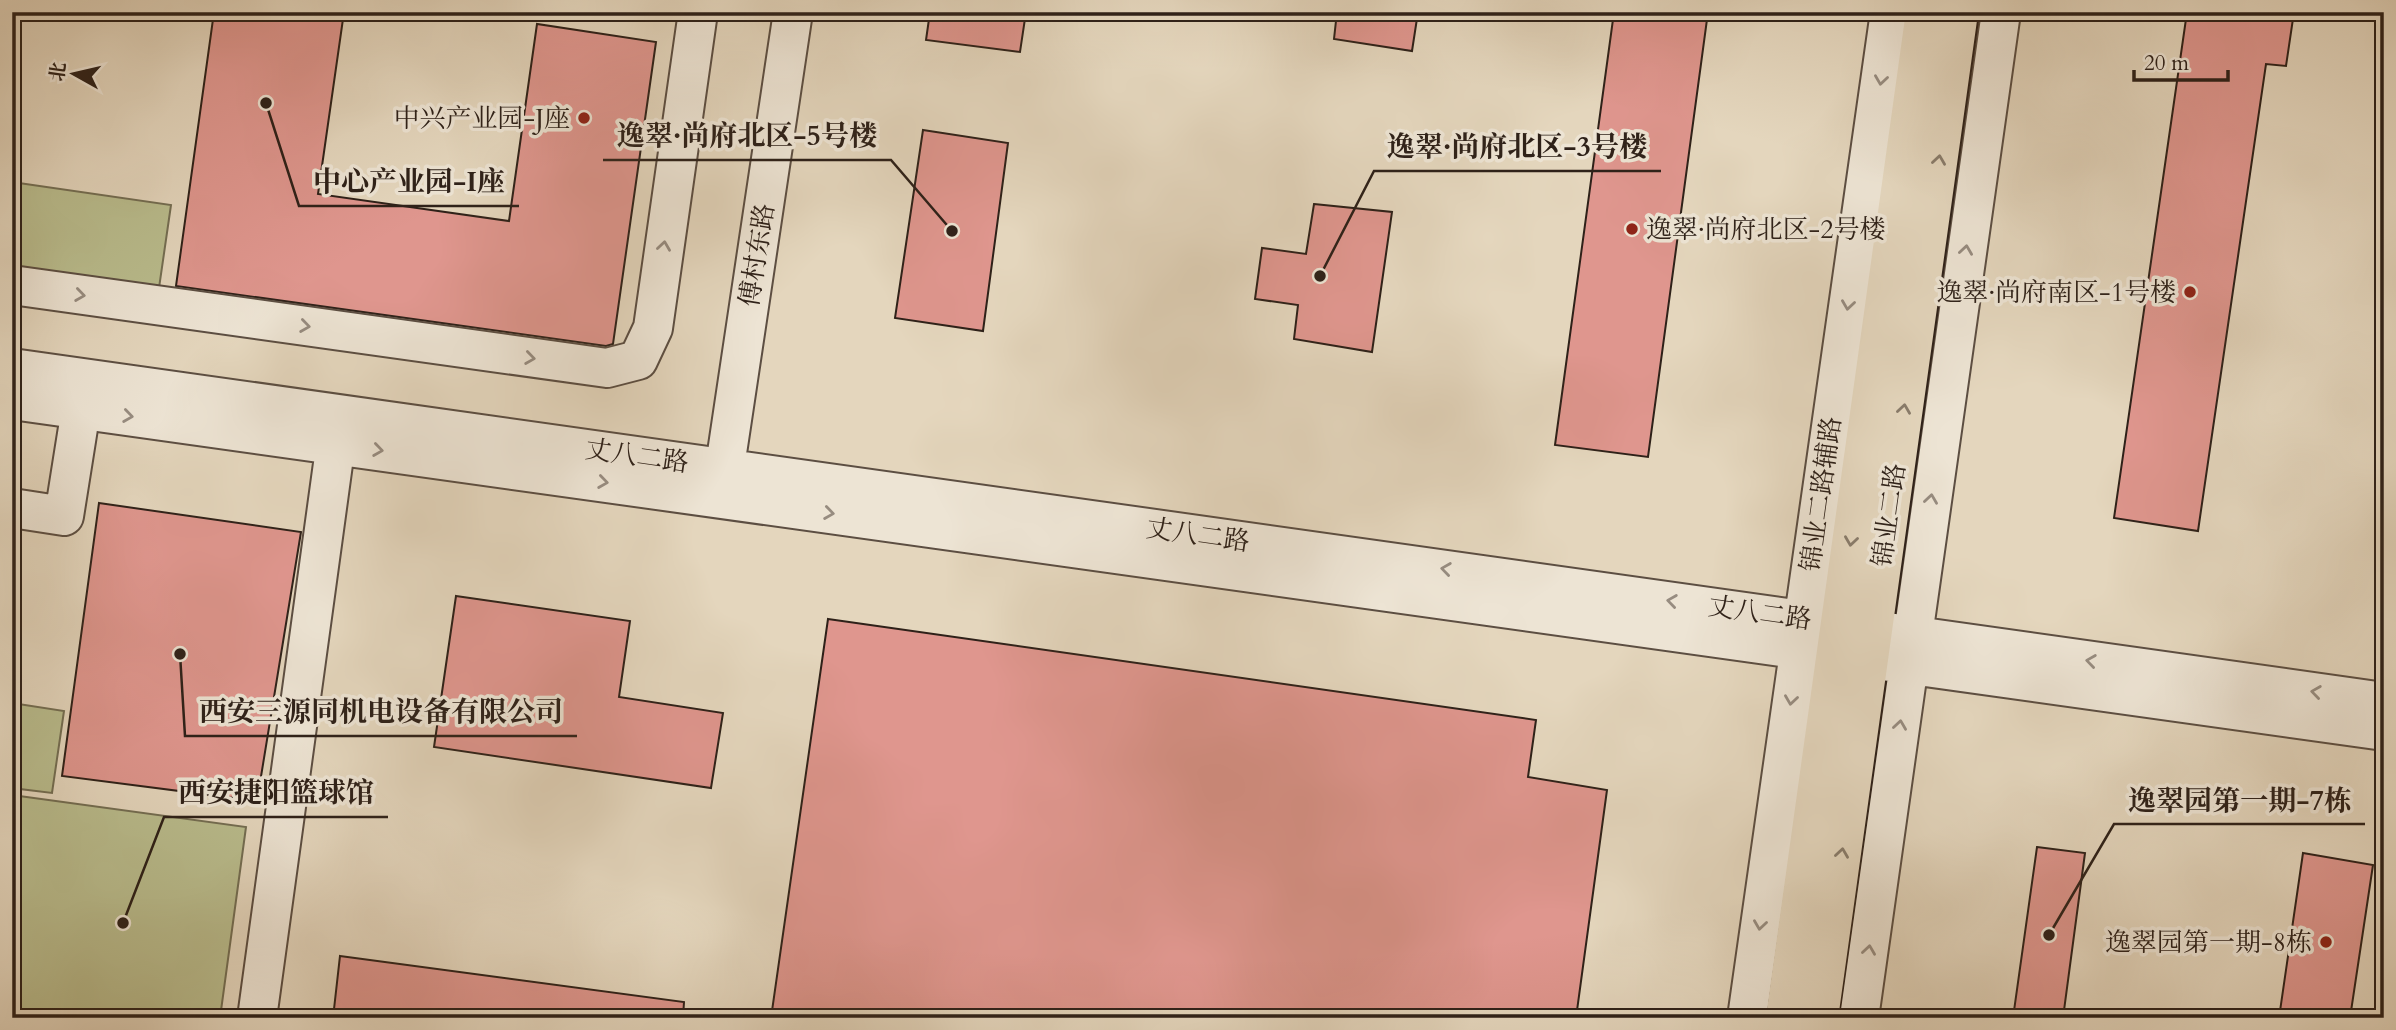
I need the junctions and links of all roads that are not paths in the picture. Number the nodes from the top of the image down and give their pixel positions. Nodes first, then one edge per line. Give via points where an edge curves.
1 (698, 12) edge
2 (793, 12) edge
3 (1890, 12) edge
4 (1924, 12) edge
5 (1959, 12) edge
6 (2001, 12) edge
7 (12, 285) edge
8 (12, 368) edge
9 (83, 394) junction
10 (12, 400) edge
11 (338, 430) junction
12 (723, 483) junction
13 (12, 508) edge
14 (1836, 639) junction
15 (1910, 649) junction
16 (2384, 702) edge
17 (2384, 731) edge
18 (257, 1018) edge
19 (1747, 1018) edge
20 (1785, 1018) edge
21 (1819, 1018) edge
22 (1859, 1018) edge

7 -> 1 street via 607,369 638,360 653,328
2 - 12 street, 傅村东路
3 -> 14 street, 锦业二路辅路
4 -> 14 main road, 锦业二路
14 -> 5 main road, 锦业二路
15 -> 6 street
8 - 9 street, 丈八二路
9 - 10 street, 丈八二路
9 - 11 street, 丈八二路
9 - 13 street via 64,516
11 - 12 street, 丈八二路
11 - 18 street
12 - 14 street, 丈八二路
14 - 15 street, 丈八二路
14 -> 19 street, 锦业二路辅路
14 - 20 main road, 锦业二路
21 -> 14 main road, 锦业二路
16 -> 15 street, 丈八二路
15 - 17 street, 丈八二路
22 -> 15 street

